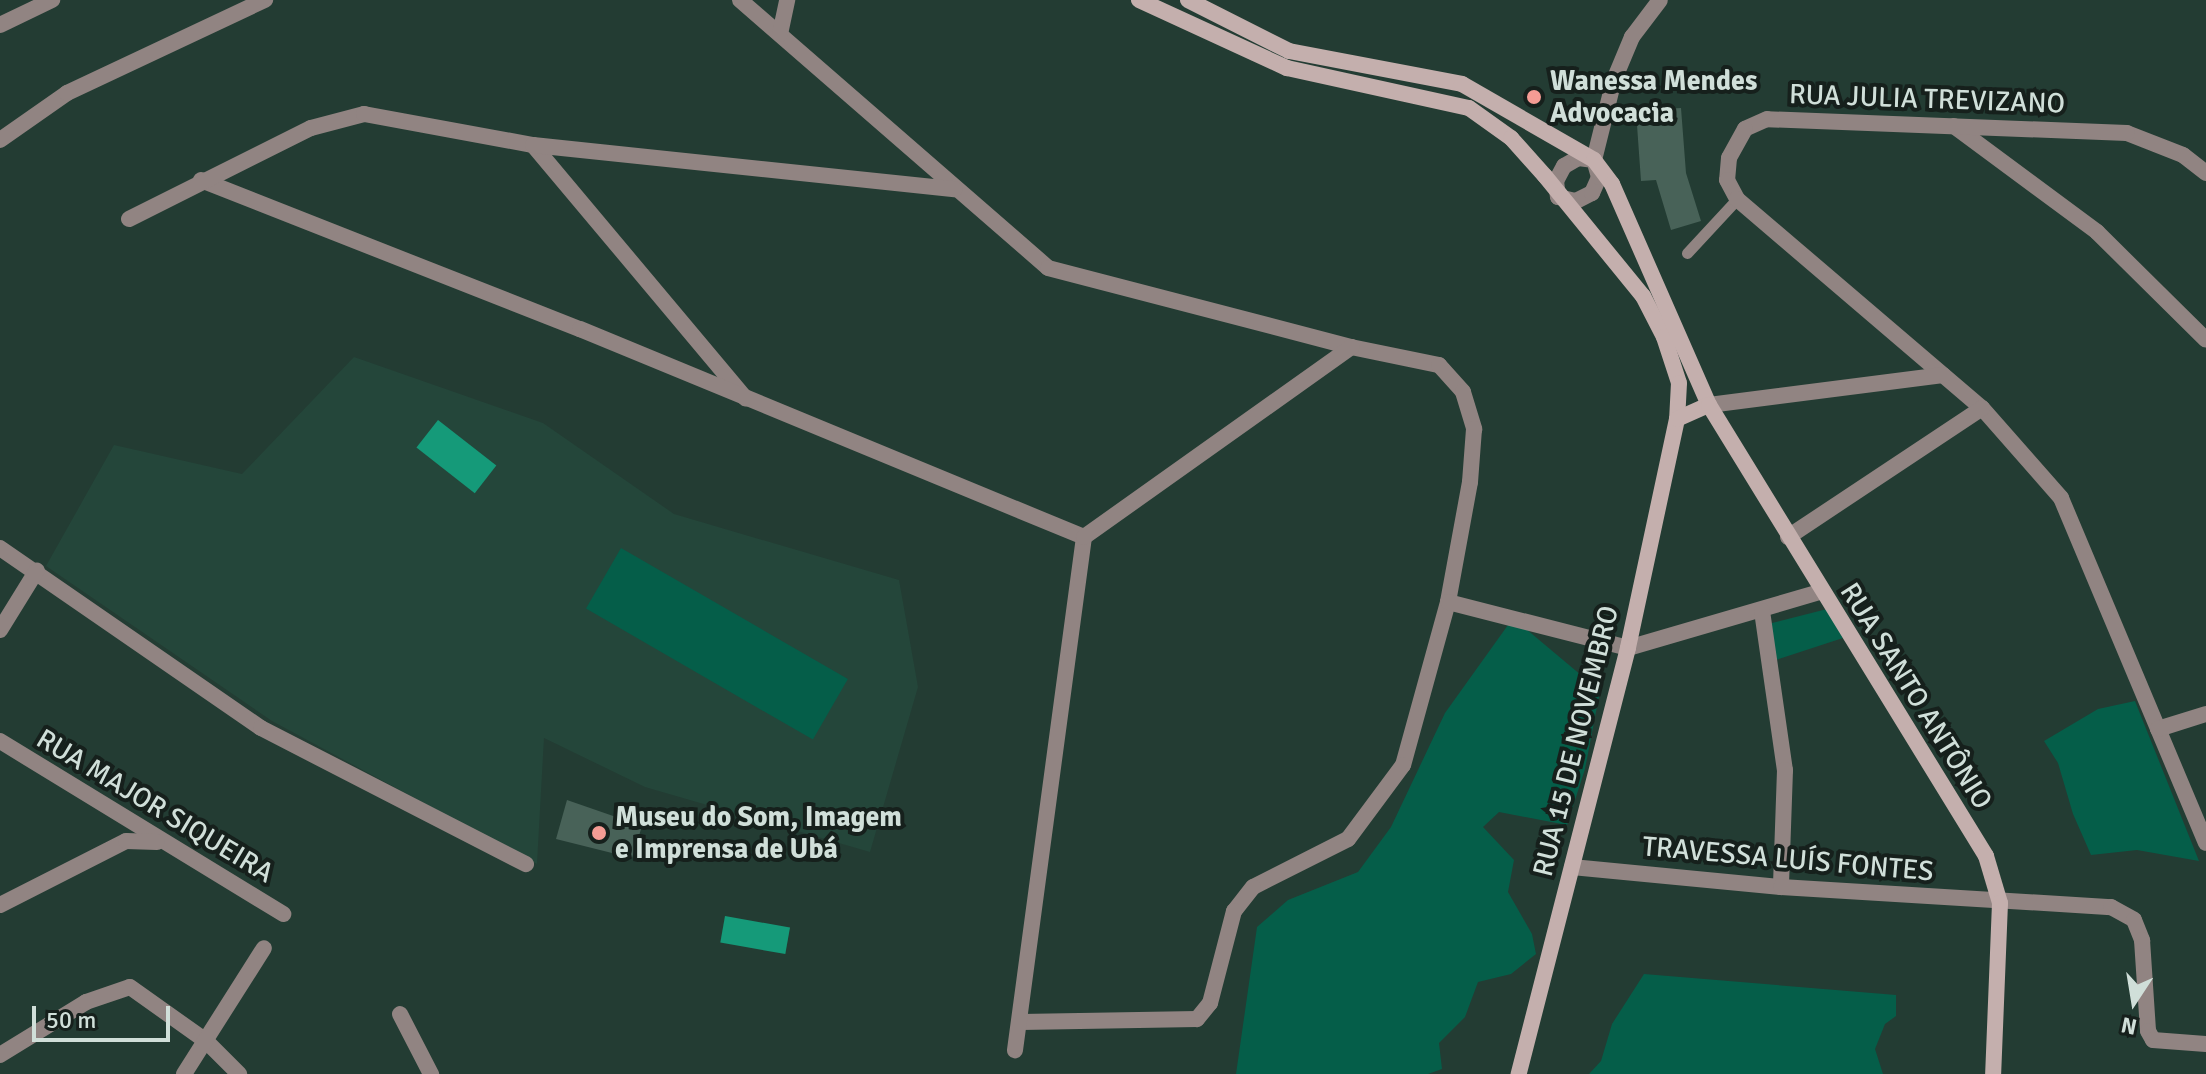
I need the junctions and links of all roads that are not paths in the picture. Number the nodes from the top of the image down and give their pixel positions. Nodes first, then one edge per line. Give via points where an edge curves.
1 (52, 0) edge
2 (265, 0) edge
3 (740, 0) edge
4 (787, 0) edge
5 (1139, 0) edge
6 (1188, 0) edge
7 (1660, 0) edge
8 (0, 25) edge
9 (780, 34) junction
10 (1954, 126) junction
11 (0, 140) edge
12 (533, 145) junction
13 (1594, 160) junction
14 (2206, 173) edge
15 (201, 180) junction
16 (955, 189) junction
17 (1558, 197) junction
18 (1737, 199) junction
19 (129, 219) dead end
20 (1687, 253) dead end
21 (2206, 340) edge
22 (1351, 347) junction
23 (1943, 375) junction
24 (747, 400) junction
25 (1709, 405) junction
26 (1982, 408) junction
27 (1677, 419) junction
28 (1084, 537) junction
29 (1788, 537) junction
30 (0, 548) edge
31 (37, 570) junction
32 (1820, 592) junction
33 (1448, 602) junction
34 (1762, 611) junction
35 (0, 630) edge
36 (1628, 648) junction
37 (2206, 714) edge
38 (2158, 729) junction
39 (0, 741) edge
40 (158, 842) junction
41 (2206, 843) edge
42 (526, 864) dead end
43 (1572, 867) junction
44 (1781, 887) junction
45 (2000, 903) junction
46 (0, 905) edge
47 (283, 914) dead end
48 (264, 948) dead end
49 (400, 1014) dead end
50 (1021, 1022) junction
51 (206, 1041) junction
52 (2206, 1044) edge
53 (1015, 1050) dead end
54 (0, 1055) edge
55 (184, 1074) edge
56 (239, 1074) edge
57 (431, 1074) edge
58 (1519, 1074) edge
59 (1993, 1074) edge

1 - 8 street
2 - 11 street via 67,93
3 - 9 street
4 - 9 street
5 - 17 street, RUA 15 DE NOVEMBRO via 1287,68 1469,108 1511,138
6 - 13 street via 1289,51 1462,84
7 - 13 street via 1632,37 1614,80
9 - 16 street
10 - 14 street, RUA JULIA TREVIZANO via 2127,133 2183,155
10 - 18 street, RUA JULIA TREVIZANO via 1767,119 1745,129 1729,158 1727,180
10 - 21 street via 2097,232
12 - 15 street via 364,114 311,128
12 - 16 street
12 - 24 street
13 - 17 street via 1578,158 1564,166 1556,181
13 - 17 street via 1599,177 1592,193 1576,201
13 - 25 street, RUA SANTO ANTÔNIO via 1612,184
15 - 19 street
15 - 24 street
16 - 22 street via 1048,268 1070,277
17 - 27 street, RUA 15 DE NOVEMBRO via 1643,296 1679,383
18 - 20 lane
18 - 23 street
22 - 28 street
22 - 33 street via 1439,365 1463,392 1474,429
23 - 25 street
23 - 26 street
24 - 28 street
25 - 27 street
25 - 29 street, RUA SANTO ANTÔNIO
26 - 29 street
26 - 38 street via 2061,498
27 - 36 street, RUA 15 DE NOVEMBRO
28 - 50 street
29 - 32 street, RUA SANTO ANTÔNIO
30 - 31 street
31 - 35 street
31 - 42 street via 261,728
32 - 34 street
32 - 45 street, RUA SANTO ANTÔNIO via 1986,856
33 - 36 street
33 - 50 street via 1403,765 1348,839 1253,887 1234,911 1210,1003 1197,1019
34 - 36 street
34 - 44 street via 1785,770
36 - 43 street, RUA 15 DE NOVEMBRO
37 - 38 street
38 - 41 street
39 - 40 street, RUA MAJOR SIQUEIRA
40 - 46 street via 126,841
40 - 47 street, RUA MAJOR SIQUEIRA
43 - 44 street, TRAVESSA LUÍS FONTES
43 - 58 street, RUA 15 DE NOVEMBRO
44 - 45 street, TRAVESSA LUÍS FONTES
45 - 52 street, TRAVESSA LUÍS FONTES via 2111,907 2134,920 2142,940 2153,1040
45 - 59 street, RUA SANTO ANTÔNIO
48 - 51 street
49 - 57 street
50 - 53 street
51 - 54 street via 130,987 86,1002
51 - 55 street
51 - 56 street

